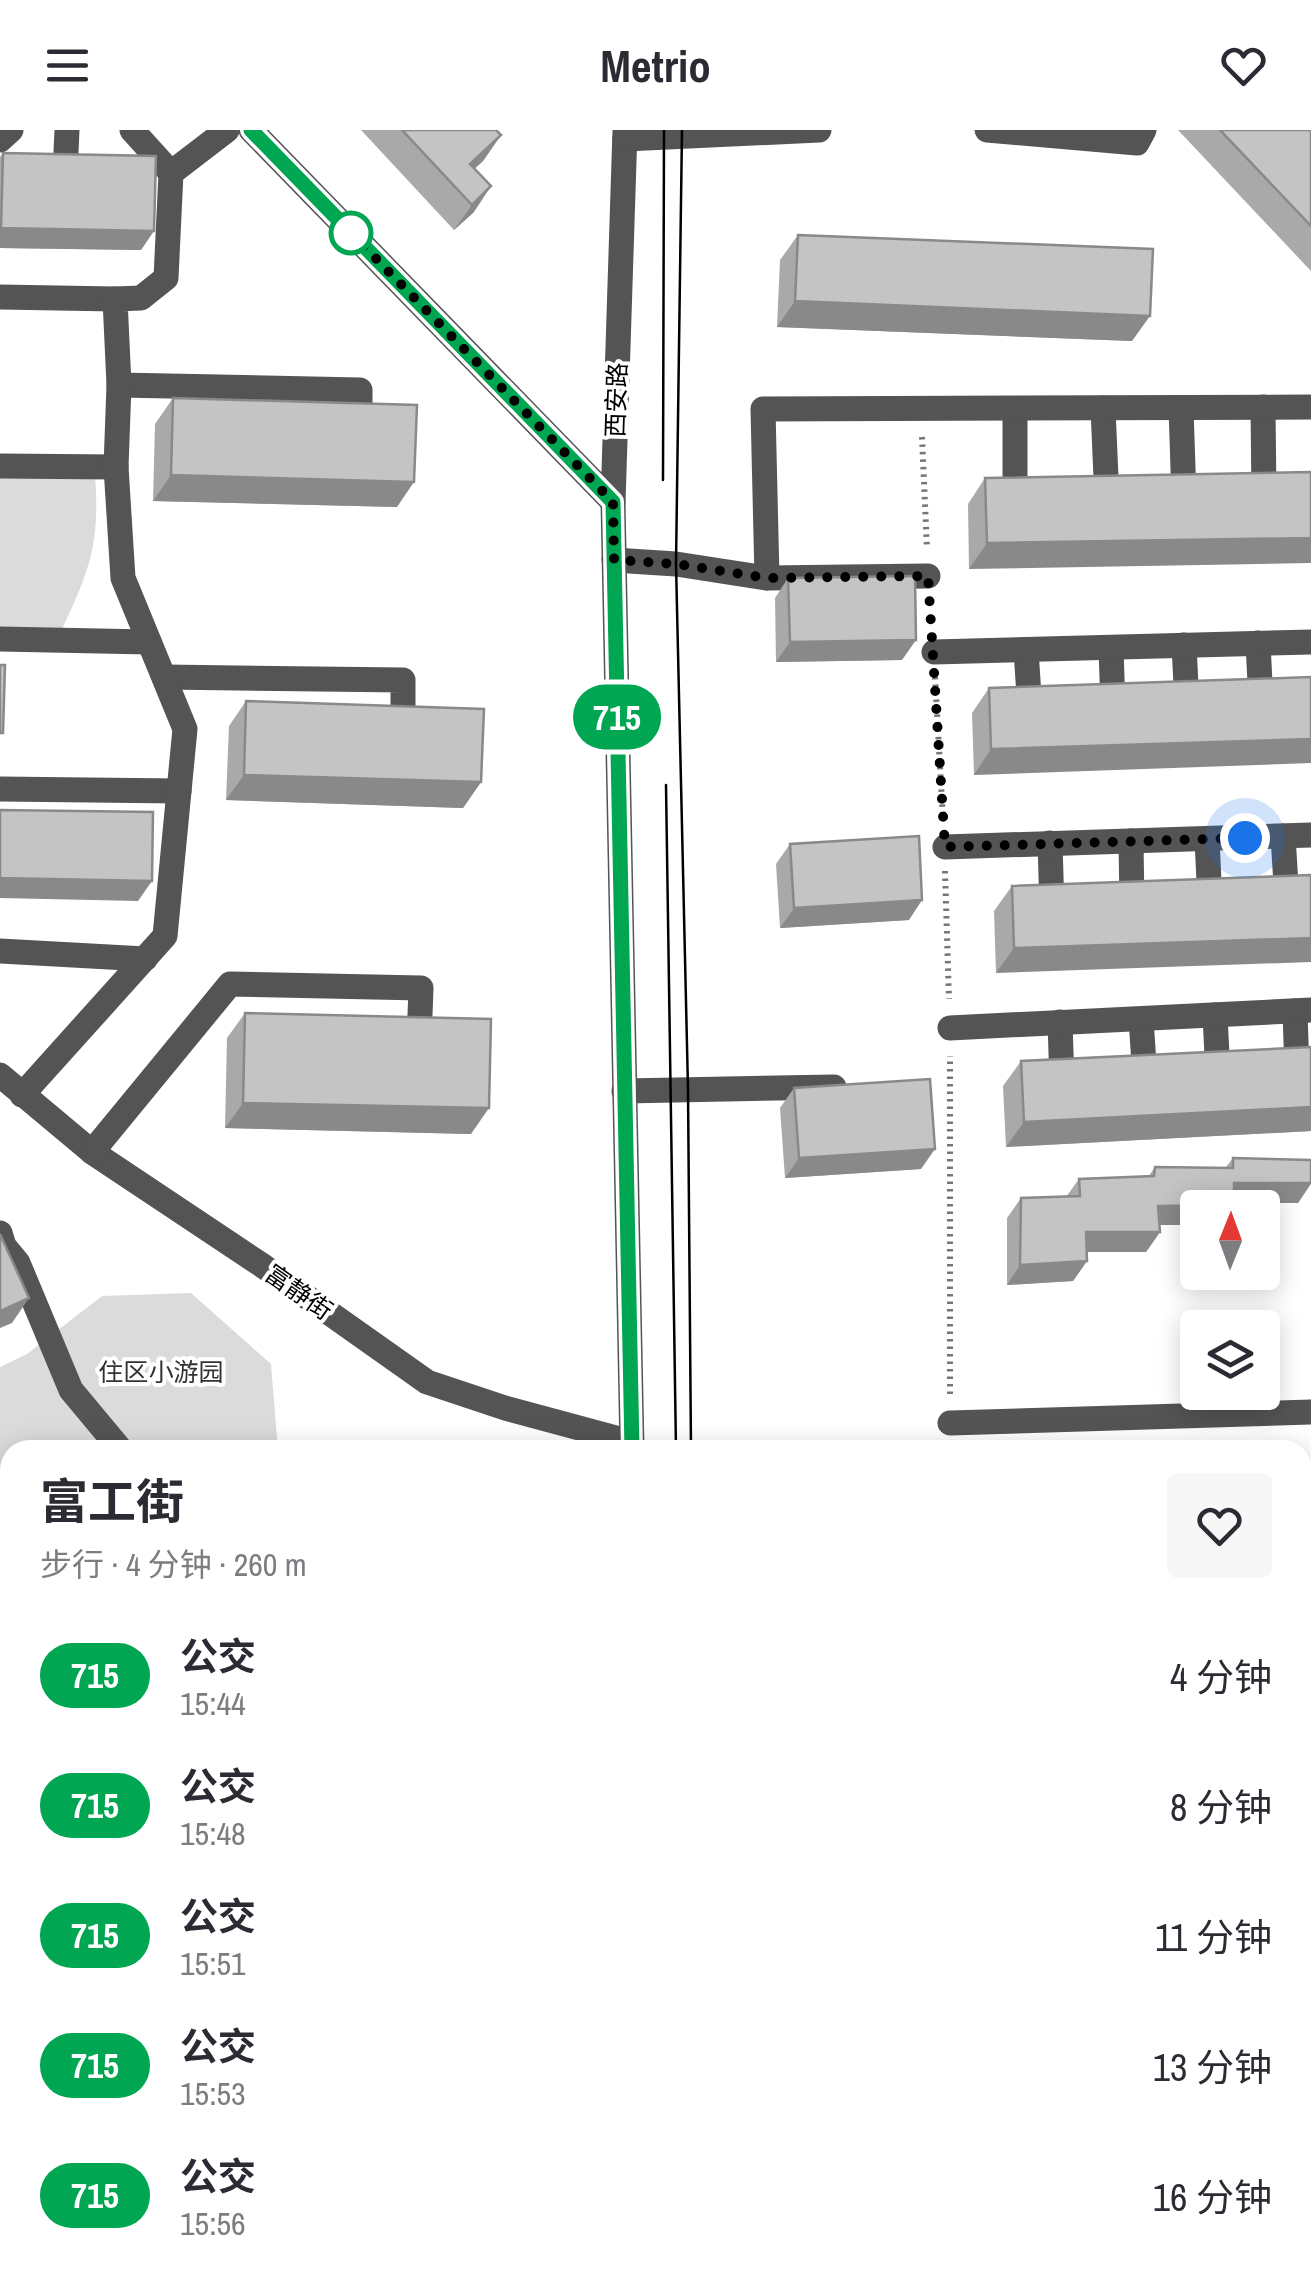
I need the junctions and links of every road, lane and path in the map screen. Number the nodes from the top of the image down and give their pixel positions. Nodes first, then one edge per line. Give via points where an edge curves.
1 (11, 130) edge
2 (66, 130) edge
3 (132, 130) edge
4 (227, 130) edge
5 (251, 130) edge
6 (819, 130) edge
7 (987, 130) edge
8 (1144, 130) edge
9 (625, 134) edge
10 (0, 140) edge
11 (65, 174) edge
12 (172, 174) junction
13 (0, 297) edge
14 (115, 298) junction
15 (119, 386) junction
16 (1263, 407) junction
17 (1311, 407) edge
18 (1103, 408) junction
19 (1181, 408) junction
20 (1015, 409) junction
21 (921, 410) junction
22 (360, 429) edge
23 (0, 466) edge
24 (116, 467) junction
25 (1264, 498) edge
26 (1184, 499) edge
27 (1107, 501) edge
28 (613, 502) junction
29 (1015, 503) edge
30 (614, 560) junction
31 (928, 576) joint
32 (767, 578) junction
33 (0, 639) edge
34 (149, 642) junction
35 (1311, 642) edge
36 (1258, 643) junction
37 (1184, 646) junction
38 (1110, 648) junction
39 (1026, 650) junction
40 (934, 652) joint
41 (164, 677) junction
42 (275, 679) junction
43 (1261, 703) edge
44 (1187, 706) edge
45 (1113, 708) edge
46 (1030, 711) edge
47 (276, 712) edge
48 (403, 732) edge
49 (0, 789) edge
50 (179, 790) junction
51 (1311, 835) edge
52 (1284, 836) junction
53 (1207, 839) junction
54 (1131, 841) junction
55 (1050, 844) junction
56 (945, 847) junction
57 (1287, 901) edge
58 (1210, 903) edge
59 (1132, 906) edge
60 (1052, 909) edge
61 (0, 951) edge
62 (145, 959) junction
63 (1303, 1011) edge
64 (1215, 1015) junction
65 (1142, 1018) junction
66 (1060, 1022) junction
67 (950, 1028) junction
68 (418, 1042) edge
69 (1297, 1072) edge
70 (0, 1075) edge
71 (1218, 1076) edge
72 (1145, 1079) edge
73 (1062, 1084) edge
74 (862, 1086) edge
75 (624, 1091) junction
76 (22, 1095) junction
77 (92, 1152) junction
78 (0, 1233) edge
79 (1311, 1412) edge
80 (950, 1423) joint
81 (113, 1440) edge
82 (612, 1440) edge
83 (632, 1440) edge

1 - 10 street
2 - 11 street
3 - 12 street
4 - 12 street
5 - 28 street
6 - 9 street
7 - 8 street via 1137,143
9 - 28 street, 西安路
12 - 14 street via 166,278 141,298
13 - 14 street
14 - 15 street
15 - 22 street via 208,396 360,390
15 - 24 street
16 - 17 street
16 - 19 street
16 - 25 street
18 - 19 street
18 - 20 street
18 - 27 street
19 - 26 street
20 - 21 street
20 - 29 street
21 - 31 path
21 - 32 street via 763,409
23 - 24 street
24 - 34 street via 123,578
28 - 30 street, 西安路
30 - 32 street
30 - 75 street, 西安路
31 - 32 street
33 - 34 street
34 - 41 street
35 - 36 street
36 - 37 street
36 - 43 street
37 - 38 street
37 - 44 street
38 - 39 street
38 - 45 street
39 - 40 street
39 - 46 street
40 - 56 path
41 - 42 street
41 - 50 street via 185,729
42 - 47 street
42 - 48 street via 403,680
49 - 50 street
50 - 62 street via 165,936
51 - 52 street
52 - 53 street
52 - 57 street
53 - 54 street
53 - 58 street
54 - 55 street
54 - 59 street
55 - 56 street
55 - 60 street
56 - 67 path
61 - 62 street
62 - 76 street
63 - 64 street
63 - 69 street
64 - 65 street
64 - 71 street
65 - 66 street
65 - 72 street
66 - 67 street
66 - 73 street
67 - 80 path
68 - 77 street via 421,988 288,994 230,984
70 - 76 street, 富静街
74 - 75 street
75 - 83 street, 西安路
76 - 77 street, 富静街
77 - 82 street, 富静街 via 427,1382
78 - 81 street via 71,1390
79 - 80 street

